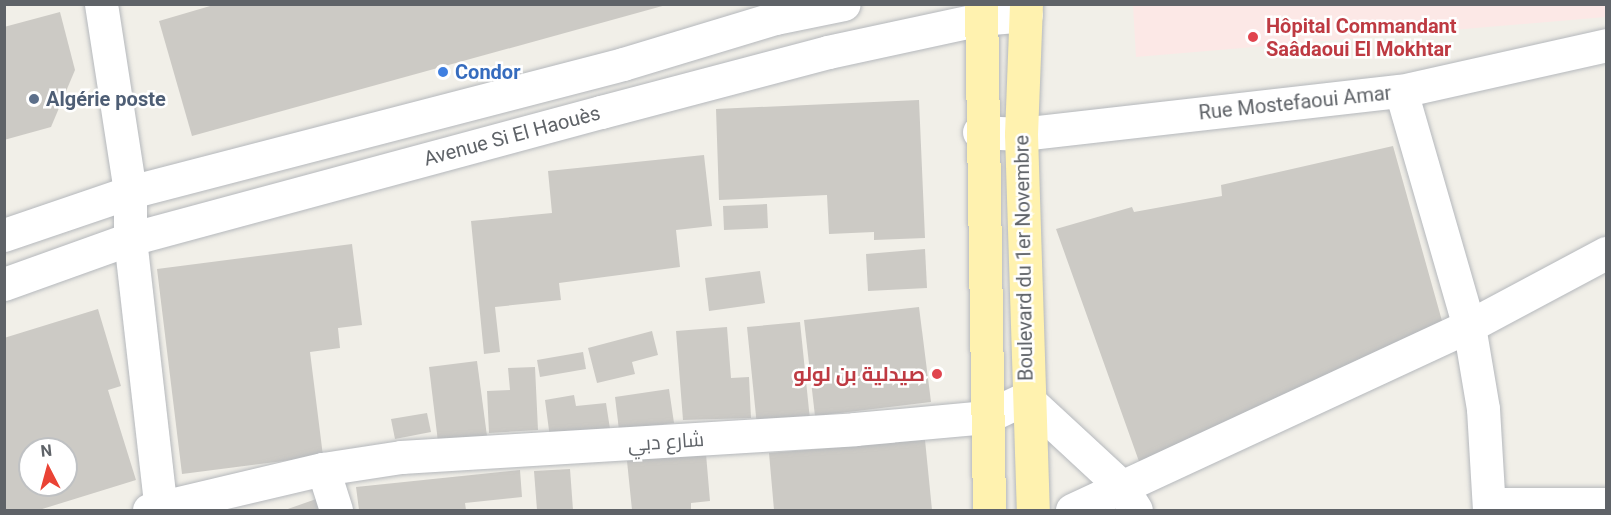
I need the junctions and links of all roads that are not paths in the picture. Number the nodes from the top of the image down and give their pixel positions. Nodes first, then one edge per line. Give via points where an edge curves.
1 (100, 4) edge
2 (844, 4) edge
3 (1026, 10) edge
4 (773, 11) edge
5 (980, 12) edge
6 (1606, 45) edge
7 (1401, 91) junction
8 (980, 132) junction
9 (1021, 134) junction
10 (130, 192) junction
11 (4, 235) edge
12 (130, 239) junction
13 (1606, 253) edge
14 (4, 284) edge
15 (1469, 326) junction
16 (1026, 398) junction
17 (986, 417) junction
18 (323, 469) junction
19 (1129, 498) edge
20 (1606, 504) edge
21 (1489, 507) edge
22 (156, 510) edge
23 (336, 510) edge
24 (989, 510) edge
25 (1034, 510) edge
26 (1072, 510) edge

1 - 10 street
2 - 4 street, Avenue Si El Haouès
3 - 5 street, Avenue Si El Haouès
3 - 9 main road, Boulevard du 1er Novembre
4 - 10 street, Avenue Si El Haouès via 623,64
5 - 8 main road, Boulevard du 1er Novembre
5 - 12 street, Avenue Si El Haouès
6 - 7 street, Rue Mostefaoui Amar
7 - 9 street, Rue Mostefaoui Amar
7 - 15 street
8 - 9 street, Rue Mostefaoui Amar
8 - 17 main road, Boulevard du 1er Novembre
9 - 16 main road, Boulevard du 1er Novembre
10 - 11 street, Avenue Si El Haouès
10 - 12 street
12 - 14 street, Avenue Si El Haouès
12 - 22 street
13 - 15 street
15 - 19 street
15 - 21 street via 1483,409
16 - 17 street, شارع دبي
16 - 19 street
16 - 25 main road, Boulevard du 1er Novembre
17 - 18 street, شارع دبي via 401,456
17 - 24 main road, Boulevard du 1er Novembre
18 - 22 street, شارع دبي
18 - 23 street
19 - 26 street
20 - 21 street

